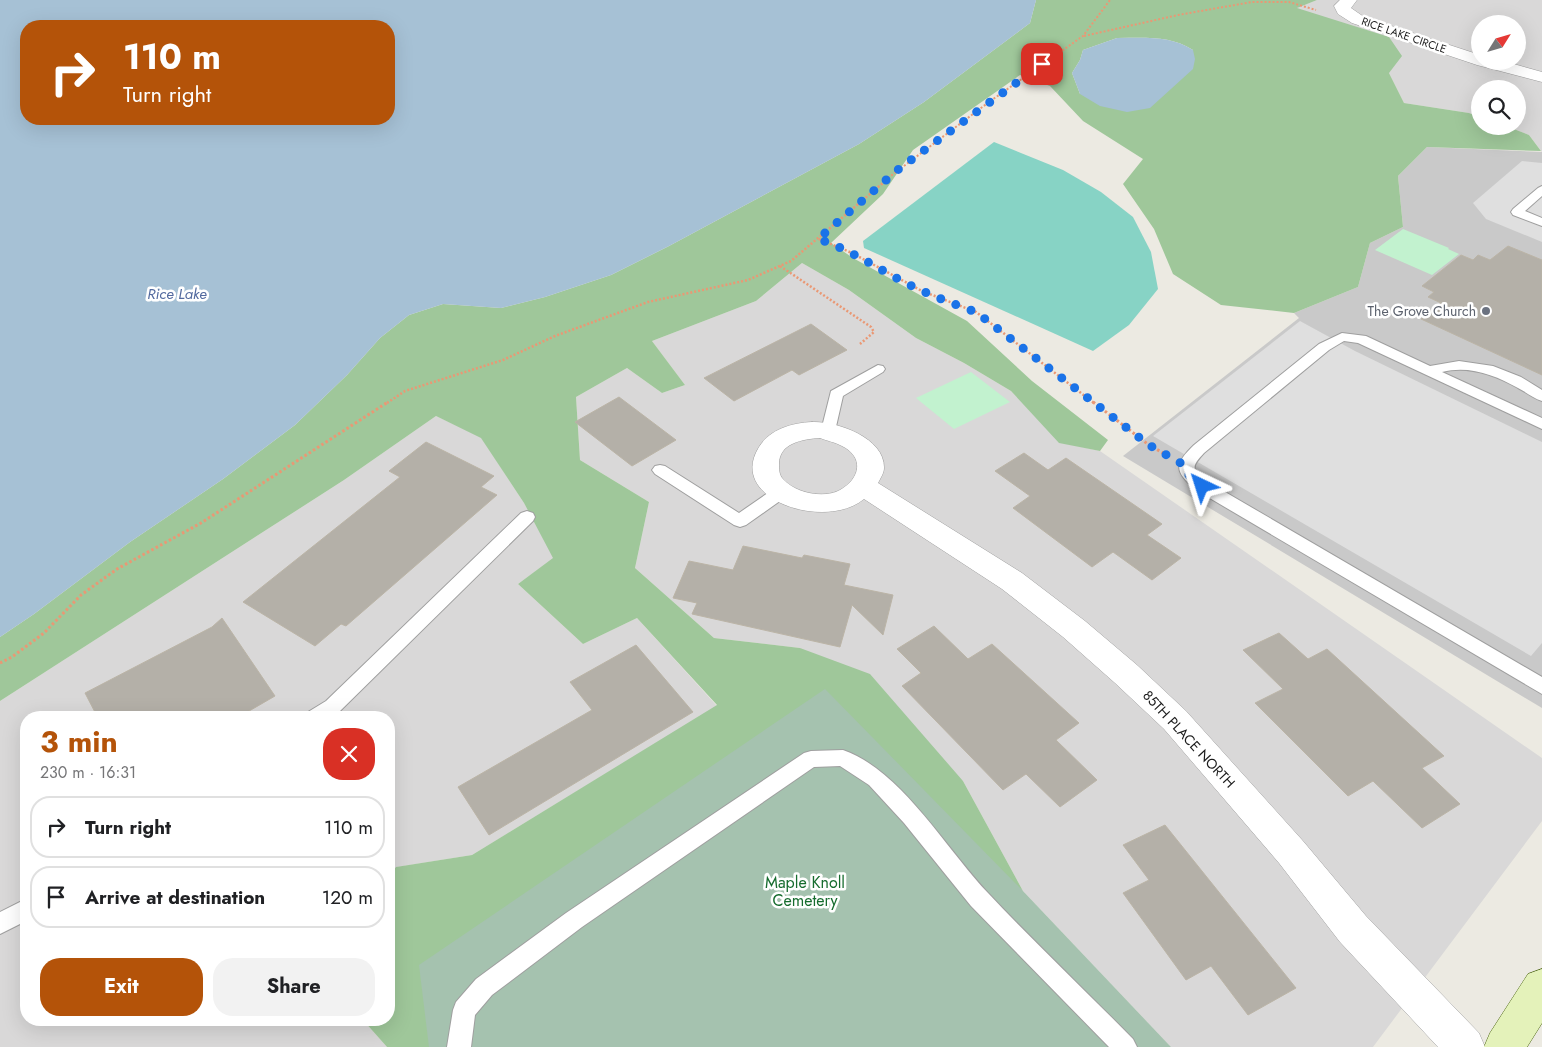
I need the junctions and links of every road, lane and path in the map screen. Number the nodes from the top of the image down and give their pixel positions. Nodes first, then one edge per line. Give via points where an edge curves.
1 (1110, 0) edge
2 (1347, 5) edge
3 (1083, 36) junction
4 (1471, 58) edge
5 (1513, 70) edge
6 (1542, 78) edge
7 (1542, 190) edge
8 (1542, 222) edge
9 (818, 239) junction
10 (780, 266) junction
11 (860, 344) dead end
12 (878, 369) dead end
13 (1429, 372) junction
14 (1542, 396) edge
15 (1542, 424) edge
16 (828, 431) junction
17 (1186, 466) junction
18 (660, 470) dead end
19 (864, 487) junction
20 (782, 492) junction
21 (527, 517) dead end
22 (0, 664) edge
23 (1542, 686) edge
24 (326, 711) edge
25 (20, 912) edge
26 (0, 924) edge
27 (1542, 988) edge
28 (459, 1047) edge
29 (1125, 1047) edge
30 (1465, 1047) edge
31 (1504, 1047) edge

1 - 3 path
2 - 3 path via 1312,9 1282,1 1252,2
2 - 4 street, RICE LAKE CIRCLE via 1358,20
3 - 9 path via 900,168
5 - 6 street, RICE LAKE CIRCLE
7 - 8 lane via 1516,212
9 - 10 path via 799,256
9 - 17 path via 839,246 904,282 976,312 1149,445
10 - 11 path via 871,327 874,332
10 - 22 path via 748,280 648,302 555,336 503,360 404,391 201,523 117,569 81,595 44,633
12 - 16 lane via 836,394
13 - 14 lane via 1455,366 1493,370
13 - 15 lane
13 - 17 lane via 1361,339 1336,338 1198,449
16 - 19 street via 854,440 866,450 871,462 871,475
16 - 20 street via 803,431 774,444 764,466 767,478
17 - 23 lane via 1193,480
18 - 20 lane via 740,521
19 - 20 street via 838,502 804,502
19 - 30 street, 85TH PLACE NORTH via 1012,581 1126,674 1175,720 1291,852 1353,929
21 - 24 lane
25 - 26 lane
27 - 31 street
28 - 29 lane via 464,1010 484,987 574,920 811,759 843,758 876,779 979,899

